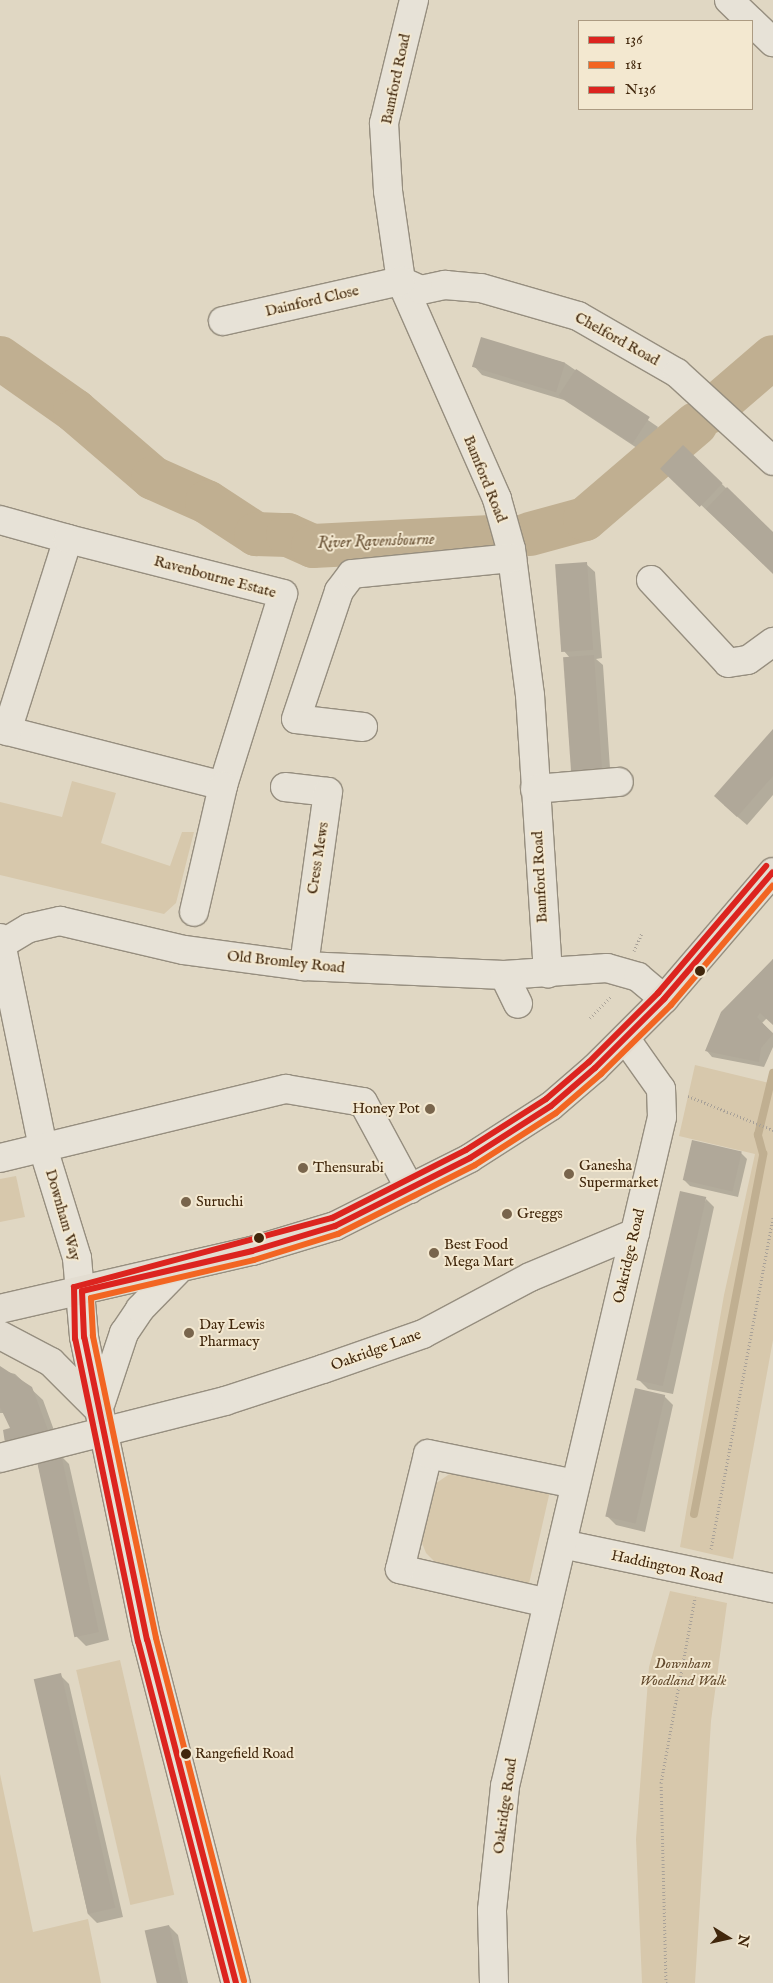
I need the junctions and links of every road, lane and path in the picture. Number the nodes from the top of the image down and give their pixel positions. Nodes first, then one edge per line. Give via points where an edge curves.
1 (414, 0) edge
2 (729, 0) edge
3 (751, 20) edge
4 (753, 22) edge
5 (773, 42) edge
6 (401, 281) junction
7 (223, 321) dead end
8 (773, 461) edge
9 (0, 520) edge
10 (68, 539) junction
11 (512, 554) junction
12 (652, 580) dead end
13 (773, 642) edge
14 (363, 727) dead end
15 (4, 730) edge
16 (619, 782) dead end
17 (223, 786) junction
18 (285, 787) dead end
19 (535, 789) junction
20 (773, 872) edge
21 (194, 912) dead end
22 (1, 941) edge
23 (304, 966) junction
24 (548, 973) junction
25 (504, 975) junction
26 (664, 999) junction
27 (518, 1004) dead end
28 (625, 1038) junction
29 (688, 1096) dead end
30 (773, 1130) edge
31 (43, 1148) junction
32 (0, 1158) edge
33 (410, 1189) junction
34 (773, 1218) edge
35 (635, 1233) junction
36 (179, 1269) junction
37 (82, 1291) junction
38 (0, 1309) edge
39 (0, 1336) edge
40 (102, 1422) junction
41 (0, 1458) edge
42 (575, 1484) junction
43 (562, 1544) junction
44 (710, 1554) dead end
45 (773, 1588) edge
46 (695, 1597) dead end
47 (548, 1603) junction
48 (236, 1983) edge
49 (494, 1983) edge
50 (666, 1983) edge

1 - 6 street, Bamford Road via 384,123 388,191
2 - 3 street
4 - 5 street
6 - 7 street, Dainford Close
6 - 8 street, Chelford Road via 421,290 445,285 524,297 578,316 677,373
6 - 11 street, Bamford Road via 497,499
9 - 10 street, Ravenbourne Estate
10 - 15 street
10 - 17 street, Ravenbourne Estate via 283,594
11 - 14 street via 352,574 338,590 296,719
11 - 19 street, Bamford Road via 530,695
12 - 13 street via 728,663 748,660
15 - 17 street
16 - 19 street
17 - 21 street, Ravenbourne Estate
18 - 23 street, Cress Mews via 328,792
19 - 24 street, Bamford Road
20 - 26 main road
22 - 23 street, Old Bromley Road via 29,928 60,921 184,950
22 - 31 street, Downham Way
23 - 25 street, Old Bromley Road
24 - 25 street, Old Bromley Road
24 - 26 street, Old Bromley Road via 608,968 638,977
25 - 27 street
26 - 28 main road
28 - 33 main road via 551,1106 470,1158
28 - 35 street, Oakridge Road via 654,1074 664,1101
29 - 30 path
31 - 32 street
31 - 33 street via 286,1089 363,1102
31 - 37 street, Downham Way via 70,1231
33 - 36 main road via 335,1226
34 - 44 path
35 - 40 street, Oakridge Lane via 530,1277 423,1334 225,1401
35 - 42 street, Oakridge Road
36 - 37 main road
36 - 40 street via 124,1333 111,1360
37 - 38 main road
37 - 40 street, Downham Way via 82,1326
39 - 40 main road via 51,1362
40 - 41 street, Oakridge Lane
40 - 48 street, Downham Way via 147,1640
42 - 43 street, Oakridge Road
42 - 47 street via 428,1454 400,1569
43 - 45 street, Haddington Road
43 - 47 street, Oakridge Road
46 - 50 path via 661,1783
47 - 49 street, Oakridge Road via 505,1786 492,1910

